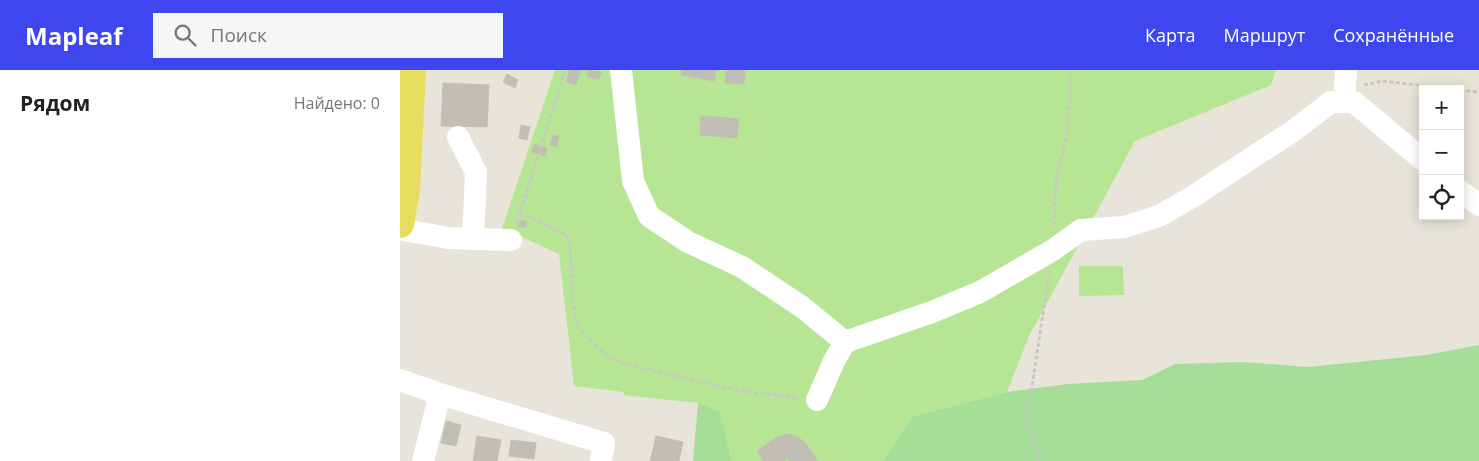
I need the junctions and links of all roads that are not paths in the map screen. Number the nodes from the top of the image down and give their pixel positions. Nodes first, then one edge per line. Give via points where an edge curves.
1 (412, 70) edge
2 (621, 70) edge
3 (1346, 70) edge
4 (1344, 102) junction
5 (458, 137) dead end
6 (1419, 157) edge
7 (1464, 194) edge
8 (1479, 205) edge
9 (400, 224) edge
10 (400, 229) edge
11 (473, 239) junction
12 (511, 240) road end
13 (845, 342) junction
14 (400, 380) edge
15 (440, 394) junction
16 (817, 400) road end
17 (422, 461) edge
18 (601, 461) edge

1 - 9 main road via 406,190
2 - 13 street via 633,182 649,216 688,242 742,268 802,307
3 - 4 street
4 - 6 street via 1354,102
4 - 13 street via 1331,102 1293,131 1159,216 1124,227 1081,230 980,292
5 - 11 street via 476,172
7 - 8 street
10 - 11 street via 431,236
11 - 12 street
13 - 16 street
14 - 15 street
15 - 17 street
15 - 18 street via 604,443

